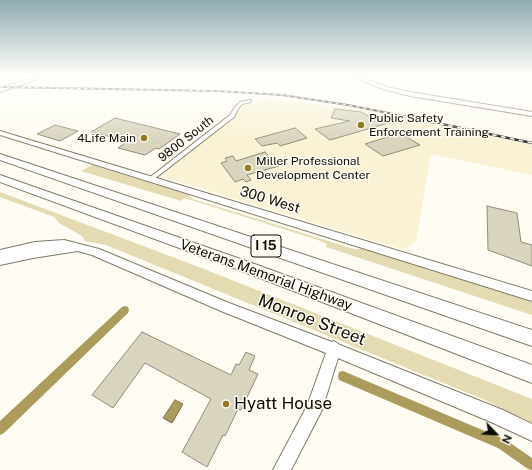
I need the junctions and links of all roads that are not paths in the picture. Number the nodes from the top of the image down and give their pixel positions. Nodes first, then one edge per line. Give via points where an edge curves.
1 (422, 97) edge
2 (250, 101) dead end
3 (532, 114) edge
4 (0, 133) edge
5 (0, 157) edge
6 (0, 178) edge
7 (151, 179) junction
8 (76, 248) junction
9 (0, 254) edge
10 (0, 261) edge
11 (532, 296) edge
12 (532, 338) edge
13 (334, 348) junction
14 (532, 374) edge
15 (532, 433) edge
16 (282, 470) edge

1 - 3 street
2 - 7 street, 9800 South via 241,103 232,116
4 - 7 street, 300 West
5 - 12 highway, Veterans Memorial Highway / I 15
6 - 14 highway, Veterans Memorial Highway / I 15
7 - 11 street, 300 West
8 - 9 street, Monroe Street via 64,244 50,244 19,248
8 - 10 street, Monroe Street
8 - 13 street, Monroe Street via 100,255 225,307
13 - 15 street, Monroe Street
13 - 16 street via 314,410

